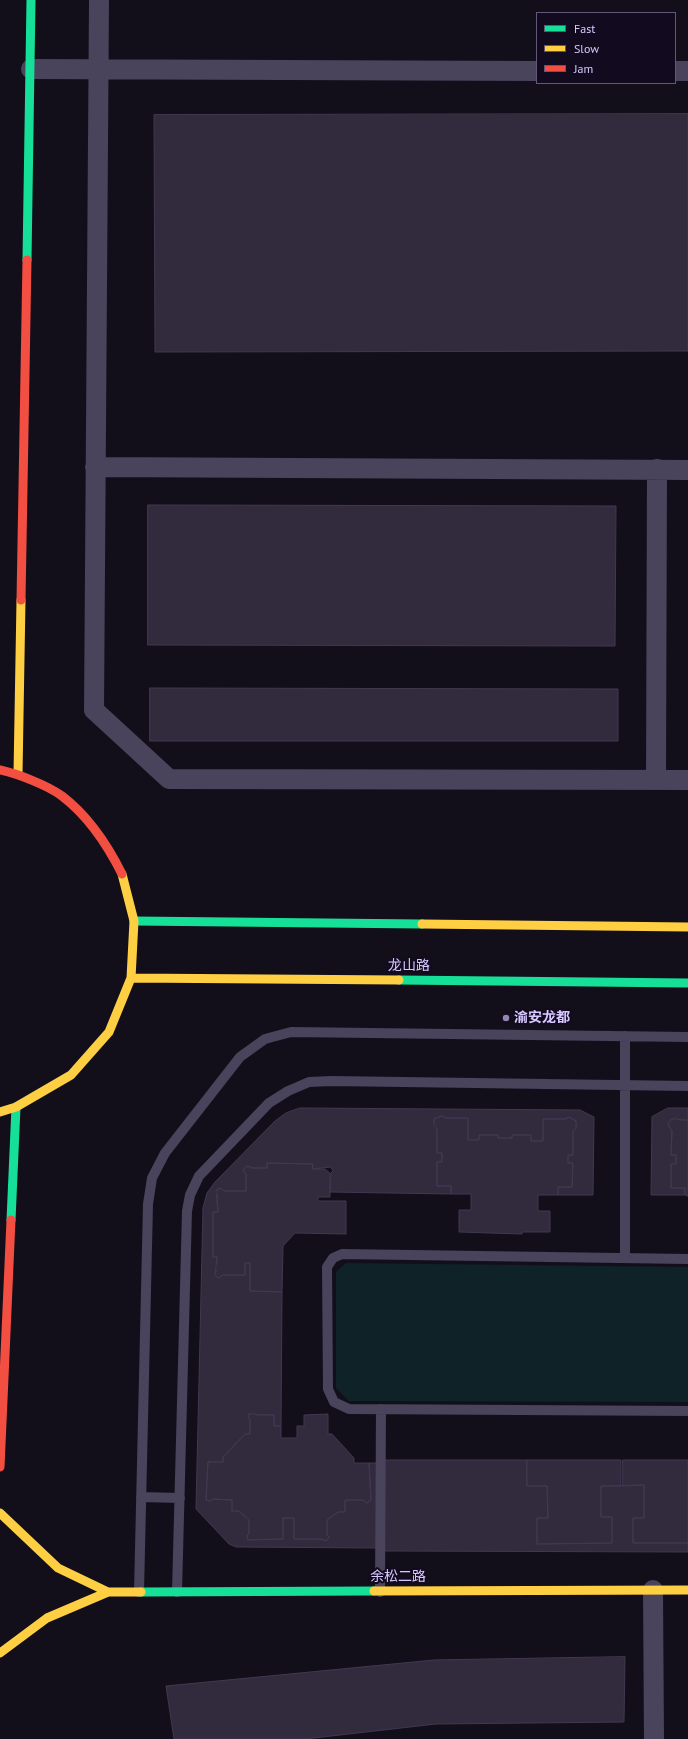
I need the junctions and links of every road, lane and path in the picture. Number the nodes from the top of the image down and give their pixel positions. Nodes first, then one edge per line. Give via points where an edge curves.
1 (31, 0) edge
2 (99, 0) edge
3 (31, 69) junction
4 (98, 69) junction
5 (536, 71) edge
6 (676, 71) edge
7 (688, 71) edge
8 (95, 467) junction
9 (657, 469) junction
10 (688, 470) edge
11 (4, 771) edge
12 (18, 774) junction
13 (656, 779) junction
14 (688, 780) edge
15 (134, 922) junction
16 (688, 927) edge
17 (131, 978) junction
18 (688, 982) edge
19 (625, 1036) junction
20 (688, 1037) edge
21 (625, 1085) junction
22 (688, 1086) edge
23 (16, 1107) junction
24 (2, 1111) edge
25 (625, 1258) junction
26 (688, 1259) edge
27 (381, 1409) junction
28 (688, 1411) edge
29 (0, 1467) edge
30 (141, 1497) junction
31 (180, 1498) junction
32 (0, 1513) edge
33 (653, 1590) junction
34 (688, 1590) edge
35 (108, 1592) junction
36 (139, 1592) junction
37 (177, 1592) junction
38 (380, 1592) junction
39 (0, 1653) edge
40 (654, 1739) edge

1 - 3 main road
2 - 4 street
3 - 4 street
3 - 12 main road
4 - 5 street
4 - 8 street
6 - 7 street
8 - 9 street
8 - 13 street via 94,710 169,779
9 - 10 street
9 - 13 street
11 - 12 main road
12 - 15 main road via 62,796 97,831 122,873
13 - 14 street
15 - 16 main road
15 - 17 main road
17 - 18 main road, 龙山路
17 - 23 main road via 109,1032 71,1075
19 - 20 lane
19 - 21 lane
19 - 30 lane via 290,1032 265,1039 240,1057 165,1153 152,1178 148,1204
21 - 22 lane
21 - 25 lane
21 - 31 lane via 309,1082 288,1090 270,1103 199,1176 190,1195 187,1211
23 - 24 main road
23 - 29 main road
25 - 26 lane
25 - 27 lane via 342,1254 333,1258 327,1267 328,1389 334,1402 349,1409
27 - 28 lane
27 - 38 lane
30 - 31 lane
30 - 36 lane
31 - 37 lane
32 - 35 main road via 58,1568
33 - 34 main road, 余松二路
33 - 38 main road, 余松二路
33 - 40 street
35 - 36 main road, 余松二路
35 - 39 main road via 47,1618
36 - 37 main road, 余松二路
37 - 38 main road, 余松二路

